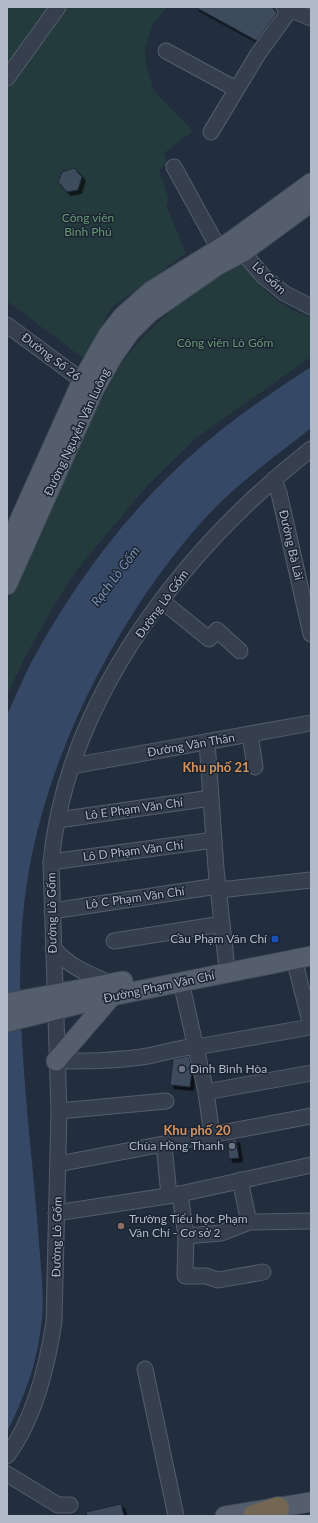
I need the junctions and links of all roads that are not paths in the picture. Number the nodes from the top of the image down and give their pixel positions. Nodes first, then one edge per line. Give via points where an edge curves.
1 (50, 7) edge
2 (58, 7) edge
3 (287, 9) edge
4 (311, 18) edge
5 (166, 51) dead end
6 (7, 66) edge
7 (7, 78) edge
8 (236, 89) junction
9 (211, 132) dead end
10 (174, 167) dead end
11 (311, 183) edge
12 (311, 204) edge
13 (231, 247) junction
14 (311, 307) edge
15 (7, 325) edge
16 (88, 385) junction
17 (311, 449) edge
18 (274, 479) junction
19 (12, 542) edge
20 (7, 585) edge
21 (162, 601) junction
22 (311, 634) edge
23 (240, 650) dead end
24 (311, 724) edge
25 (250, 734) junction
26 (207, 742) junction
27 (72, 766) junction
28 (255, 767) dead end
29 (211, 798) junction
30 (58, 820) junction
31 (214, 840) junction
32 (51, 862) junction
33 (311, 880) edge
34 (218, 888) junction
35 (52, 910) junction
36 (222, 924) junction
37 (114, 941) dead end
38 (311, 944) edge
39 (53, 948) junction
40 (303, 958) edge
41 (226, 960) junction
42 (181, 982) junction
43 (111, 989) junction
44 (7, 1003) edge
45 (46, 1004) junction
46 (7, 1022) edge
47 (311, 1026) edge
48 (196, 1047) junction
49 (56, 1062) junction
50 (311, 1072) edge
51 (206, 1092) junction
52 (166, 1101) dead end
53 (59, 1112) junction
54 (311, 1116) edge
55 (212, 1136) junction
56 (164, 1145) junction
57 (58, 1164) junction
58 (311, 1165) edge
59 (240, 1180) junction
60 (174, 1194) junction
61 (56, 1213) junction
62 (311, 1221) edge
63 (249, 1222) junction
64 (186, 1236) junction
65 (263, 1272) dead end
66 (145, 1369) dead end
67 (7, 1456) edge
68 (7, 1474) edge
69 (311, 1502) edge
70 (70, 1505) dead end
71 (278, 1508) junction
72 (176, 1516) edge
73 (225, 1516) edge
74 (254, 1516) edge

1 - 6 street
2 - 7 street
3 - 4 street
3 - 8 street
5 - 8 street
8 - 9 street
10 - 13 street, Lò Gốm
11 - 13 main road, Đường Nguyễn Văn Luông
12 - 13 main road, Đường Nguyễn Văn Luông
13 - 14 street, Lò Gốm via 284,294
13 - 16 main road, Đường Nguyễn Văn Luông via 218,265 149,313 130,332
15 - 16 street, Đường Số 26
16 - 19 main road, Đường Nguyễn Văn Luông
17 - 18 street, Đường Lò Gốm
18 - 21 street, Đường Lò Gốm via 219,532
18 - 22 street, Đường Bà Lài
19 - 20 main road, Đường Nguyễn Văn Luông
21 - 23 street via 209,639 216,630
21 - 27 street, Đường Lò Gốm via 136,637 105,690
24 - 25 street, Đường Văn Thân
25 - 26 street, Đường Văn Thân
25 - 28 street
26 - 27 street, Đường Văn Thân
26 - 29 street
27 - 30 street, Đường Lò Gốm
29 - 30 street, Lô E Phạm Văn Chí
29 - 31 street
30 - 32 street, Đường Lò Gốm
31 - 32 street, Lô D Phạm Văn Chí
31 - 34 street
32 - 35 street, Đường Lò Gốm
33 - 34 street, Lô C Phạm Văn Chí
34 - 35 street, Lô C Phạm Văn Chí
34 - 36 street
35 - 39 street, Đường Lò Gốm
36 - 37 street
36 - 41 street
38 - 41 main road, Đường Phạm Văn Chí
39 - 43 street via 65,961
39 - 45 street, Đường Lò Gốm
40 - 42 main road, Đường Phạm Văn Chí
40 - 47 street
41 - 43 main road, Đường Phạm Văn Chí
42 - 43 main road, Đường Phạm Văn Chí
42 - 48 street
43 - 45 main road, Đường Phạm Văn Chí
43 - 49 main road
44 - 45 main road, Đường Phạm Văn Chí
45 - 46 main road, Đường Phạm Văn Chí
45 - 49 street, Đường Lò Gốm
47 - 48 street
48 - 49 street via 183,1047 149,1056 111,1061
48 - 51 street
49 - 53 street, Đường Lò Gốm
50 - 51 street
51 - 55 street
52 - 53 street
53 - 57 street, Đường Lò Gốm
54 - 55 street
55 - 56 street
56 - 57 street
56 - 60 street
57 - 61 street, Đường Lò Gốm
58 - 59 street
59 - 60 street
59 - 63 street
60 - 61 street
60 - 64 street
61 - 67 street, Đường Lò Gốm via 56,1299 50,1345 25,1424
62 - 63 street
63 - 64 street via 221,1233
64 - 65 street via 185,1276 206,1276 218,1280
66 - 72 street
68 - 70 street via 58,1505
69 - 71 main road
71 - 73 main road
71 - 74 highway

